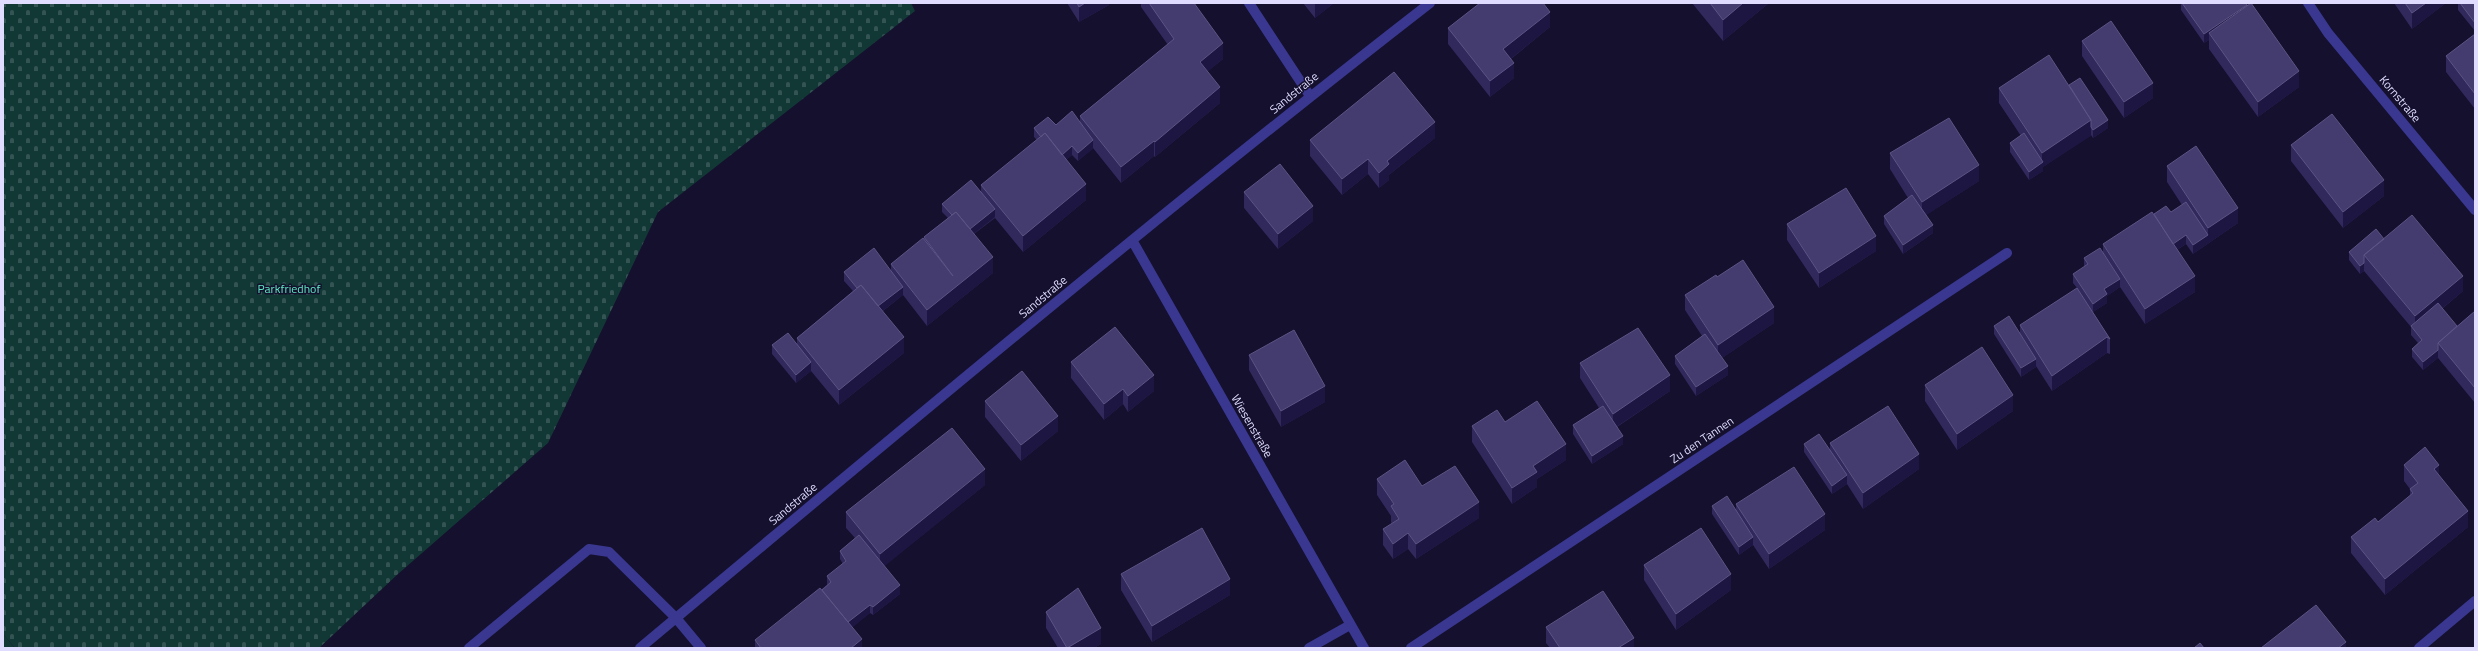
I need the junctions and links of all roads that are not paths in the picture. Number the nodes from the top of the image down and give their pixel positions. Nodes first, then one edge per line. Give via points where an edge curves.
1 (1249, 3) edge
2 (1430, 3) edge
3 (2308, 3) edge
4 (1310, 96) junction
5 (2475, 210) edge
6 (1132, 240) junction
7 (2007, 254) dead end
8 (2475, 601) edge
9 (676, 618) junction
10 (1350, 625) junction
11 (469, 648) edge
12 (640, 648) edge
13 (701, 648) edge
14 (1309, 648) edge
15 (1364, 648) edge
16 (1411, 648) edge
17 (2419, 648) edge

1 - 4 street
2 - 4 street, Sandstraße
3 - 5 street, Kornstraße via 2328,33
4 - 6 street, Sandstraße
6 - 9 street, Sandstraße
6 - 10 street, Wiesenstraße
7 - 16 street, Zu den Tannen
8 - 17 street
9 - 11 street via 609,552 589,549
9 - 12 street, Sandstraße
9 - 13 street
10 - 14 street
10 - 15 street, Wiesenstraße

